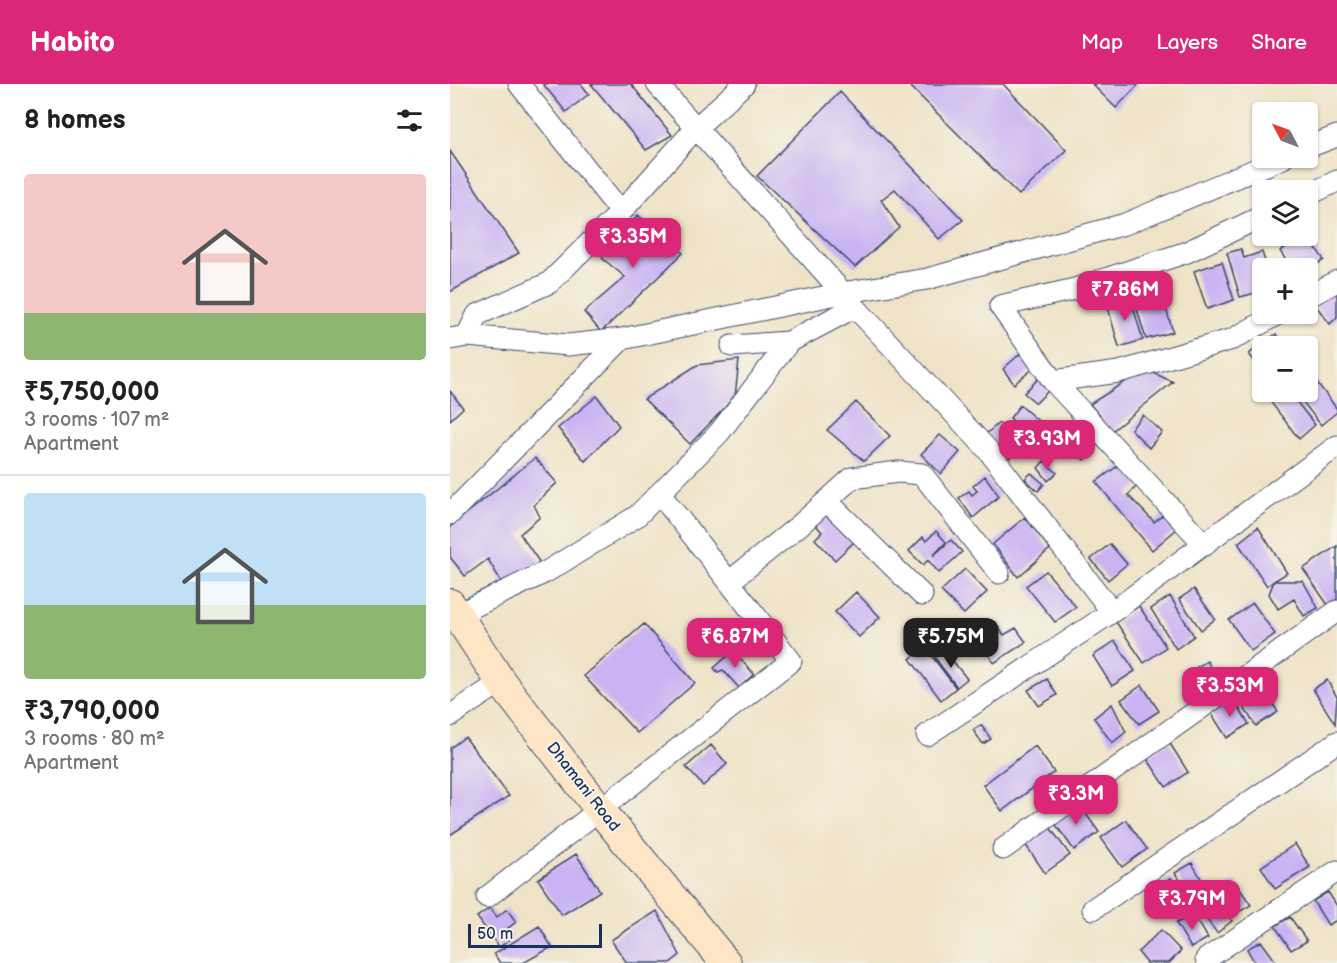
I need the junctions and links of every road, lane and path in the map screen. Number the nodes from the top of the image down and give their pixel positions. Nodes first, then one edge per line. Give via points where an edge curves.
1 (519, 84) edge
2 (657, 84) edge
3 (744, 84) edge
4 (695, 129) junction
5 (1337, 136) edge
6 (1318, 143) edge
7 (1259, 168) edge
8 (1337, 181) edge
9 (1318, 190) edge
10 (621, 212) junction
11 (1252, 221) edge
12 (1337, 280) edge
13 (1318, 291) edge
14 (849, 300) junction
15 (1258, 324) edge
16 (459, 337) edge
17 (622, 339) junction
18 (789, 342) junction
19 (732, 346) dead end
20 (1053, 381) junction
21 (1337, 446) edge
22 (660, 494) junction
23 (827, 501) junction
24 (450, 514) edge
25 (1205, 545) junction
26 (999, 573) dead end
27 (729, 582) junction
28 (922, 595) dead end
29 (454, 609) edge
30 (1337, 611) edge
31 (1112, 612) junction
32 (501, 682) junction
33 (450, 716) edge
34 (927, 735) dead end
35 (1337, 742) edge
36 (601, 811) junction
37 (1003, 849) dead end
38 (1337, 871) edge
39 (487, 897) dead end
40 (1093, 909) dead end
41 (1206, 959) dead end
42 (726, 963) edge

1 - 10 street
2 - 4 street
3 - 4 street
4 - 10 street
4 - 14 street
5 - 6 street
7 - 14 street via 1125,224
8 - 9 street
10 - 16 street via 549,283 477,315
11 - 20 street via 1187,252 1076,289 1000,306
12 - 13 street
14 - 17 street
14 - 18 street
14 - 31 street via 987,449
15 - 20 street via 1221,342 1119,372
16 - 17 street via 568,345
17 - 24 street
18 - 19 street
18 - 22 street via 719,433
20 - 25 street
21 - 25 street
22 - 27 street
22 - 29 street via 637,516 546,572
23 - 26 street via 852,478 898,472 922,474
23 - 27 street
23 - 28 street
25 - 31 street
27 - 36 street via 791,661
29 - 32 main road, Dhamani Road
30 - 37 street
31 - 34 street
32 - 33 street
32 - 36 main road, Dhamani Road
35 - 40 street
36 - 39 street
36 - 42 main road, Dhamani Road
38 - 41 street

